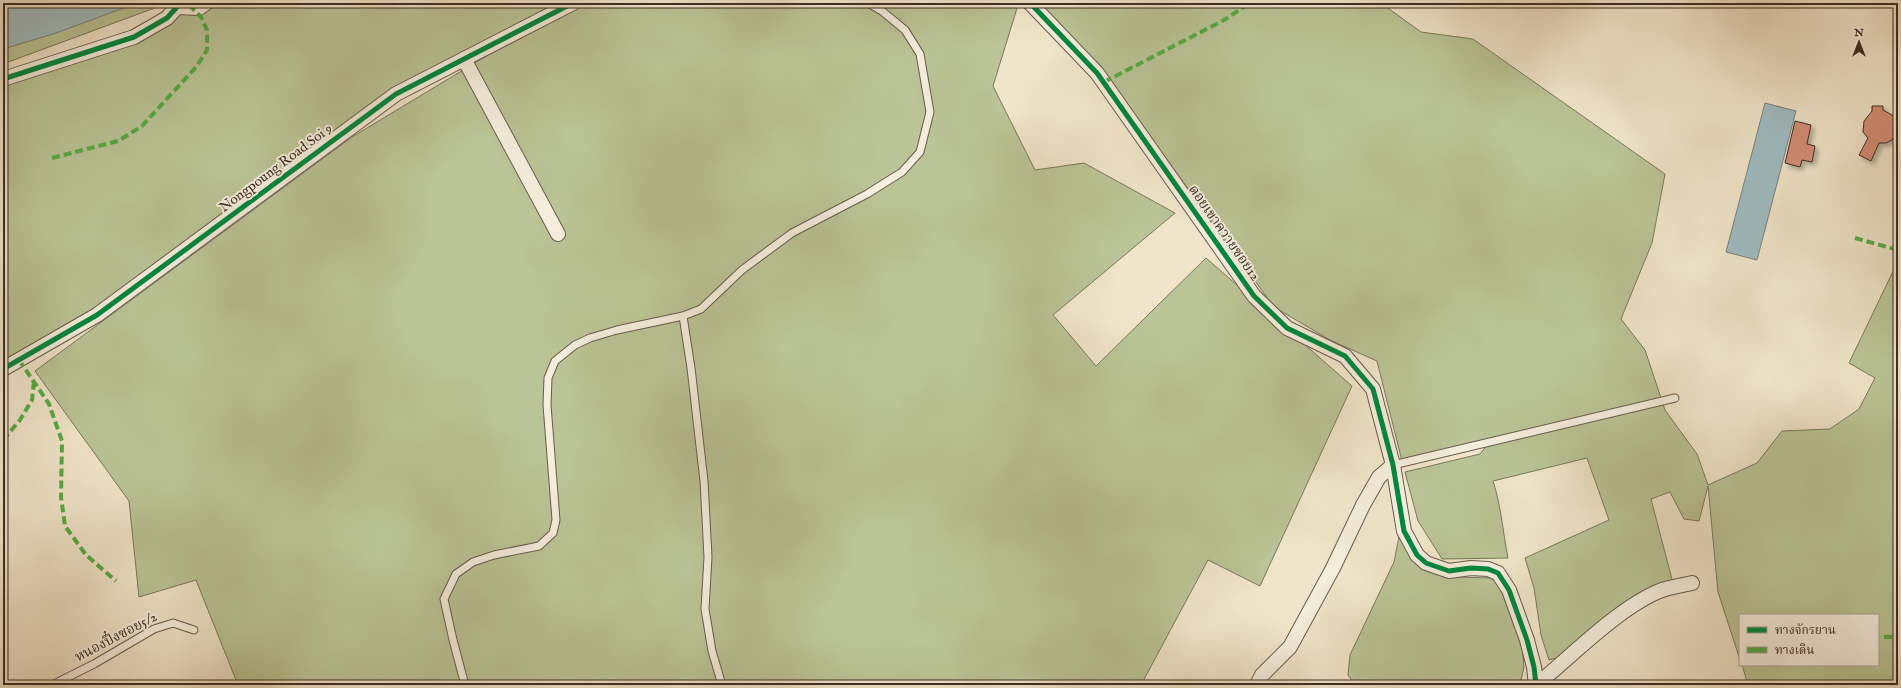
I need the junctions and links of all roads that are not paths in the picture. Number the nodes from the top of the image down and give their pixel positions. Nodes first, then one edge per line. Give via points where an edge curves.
1 (206, 3) edge
2 (573, 3) edge
3 (868, 3) edge
4 (1030, 3) edge
5 (176, 5) edge
6 (464, 59) junction
7 (3, 79) edge
8 (558, 234) dead end
9 (683, 316) junction
10 (3, 369) edge
11 (1675, 398) dead end
12 (1393, 465) junction
13 (1692, 583) dead end
14 (194, 630) dead end
15 (52, 685) edge
16 (465, 685) edge
17 (722, 685) edge
18 (1257, 685) edge
19 (1536, 685) edge

1 - 5 street via 199,8
2 - 6 street, Nongpoung Road Soi 9
3 - 9 lane via 904,30 920,54 930,112 920,152 902,172 867,194 792,233 742,270 701,309
4 - 12 street, ดอยเขาควายซอย12 via 1097,73 1254,296 1287,328 1345,356 1373,388
5 - 7 street via 167,18 134,37
6 - 8 street
6 - 10 street, Nongpoung Road Soi 9 via 396,94 97,315
9 - 16 lane via 590,338 575,345 555,361 548,378 547,405 556,520 553,533 539,546 473,562 456,574 444,599
9 - 17 lane via 704,481 708,557 705,609 712,651
11 - 12 lane
12 - 18 street via 1379,477 1290,647 1262,675
12 - 19 street, ดอยเขาควายซอย12 via 1404,531 1417,555 1426,563 1443,570 1488,569 1498,573 1509,590 1527,640
13 - 19 street via 1662,591 1634,606 1607,625
14 - 15 lane, หนองปึ๋งซอย5/2 via 173,623 154,629

